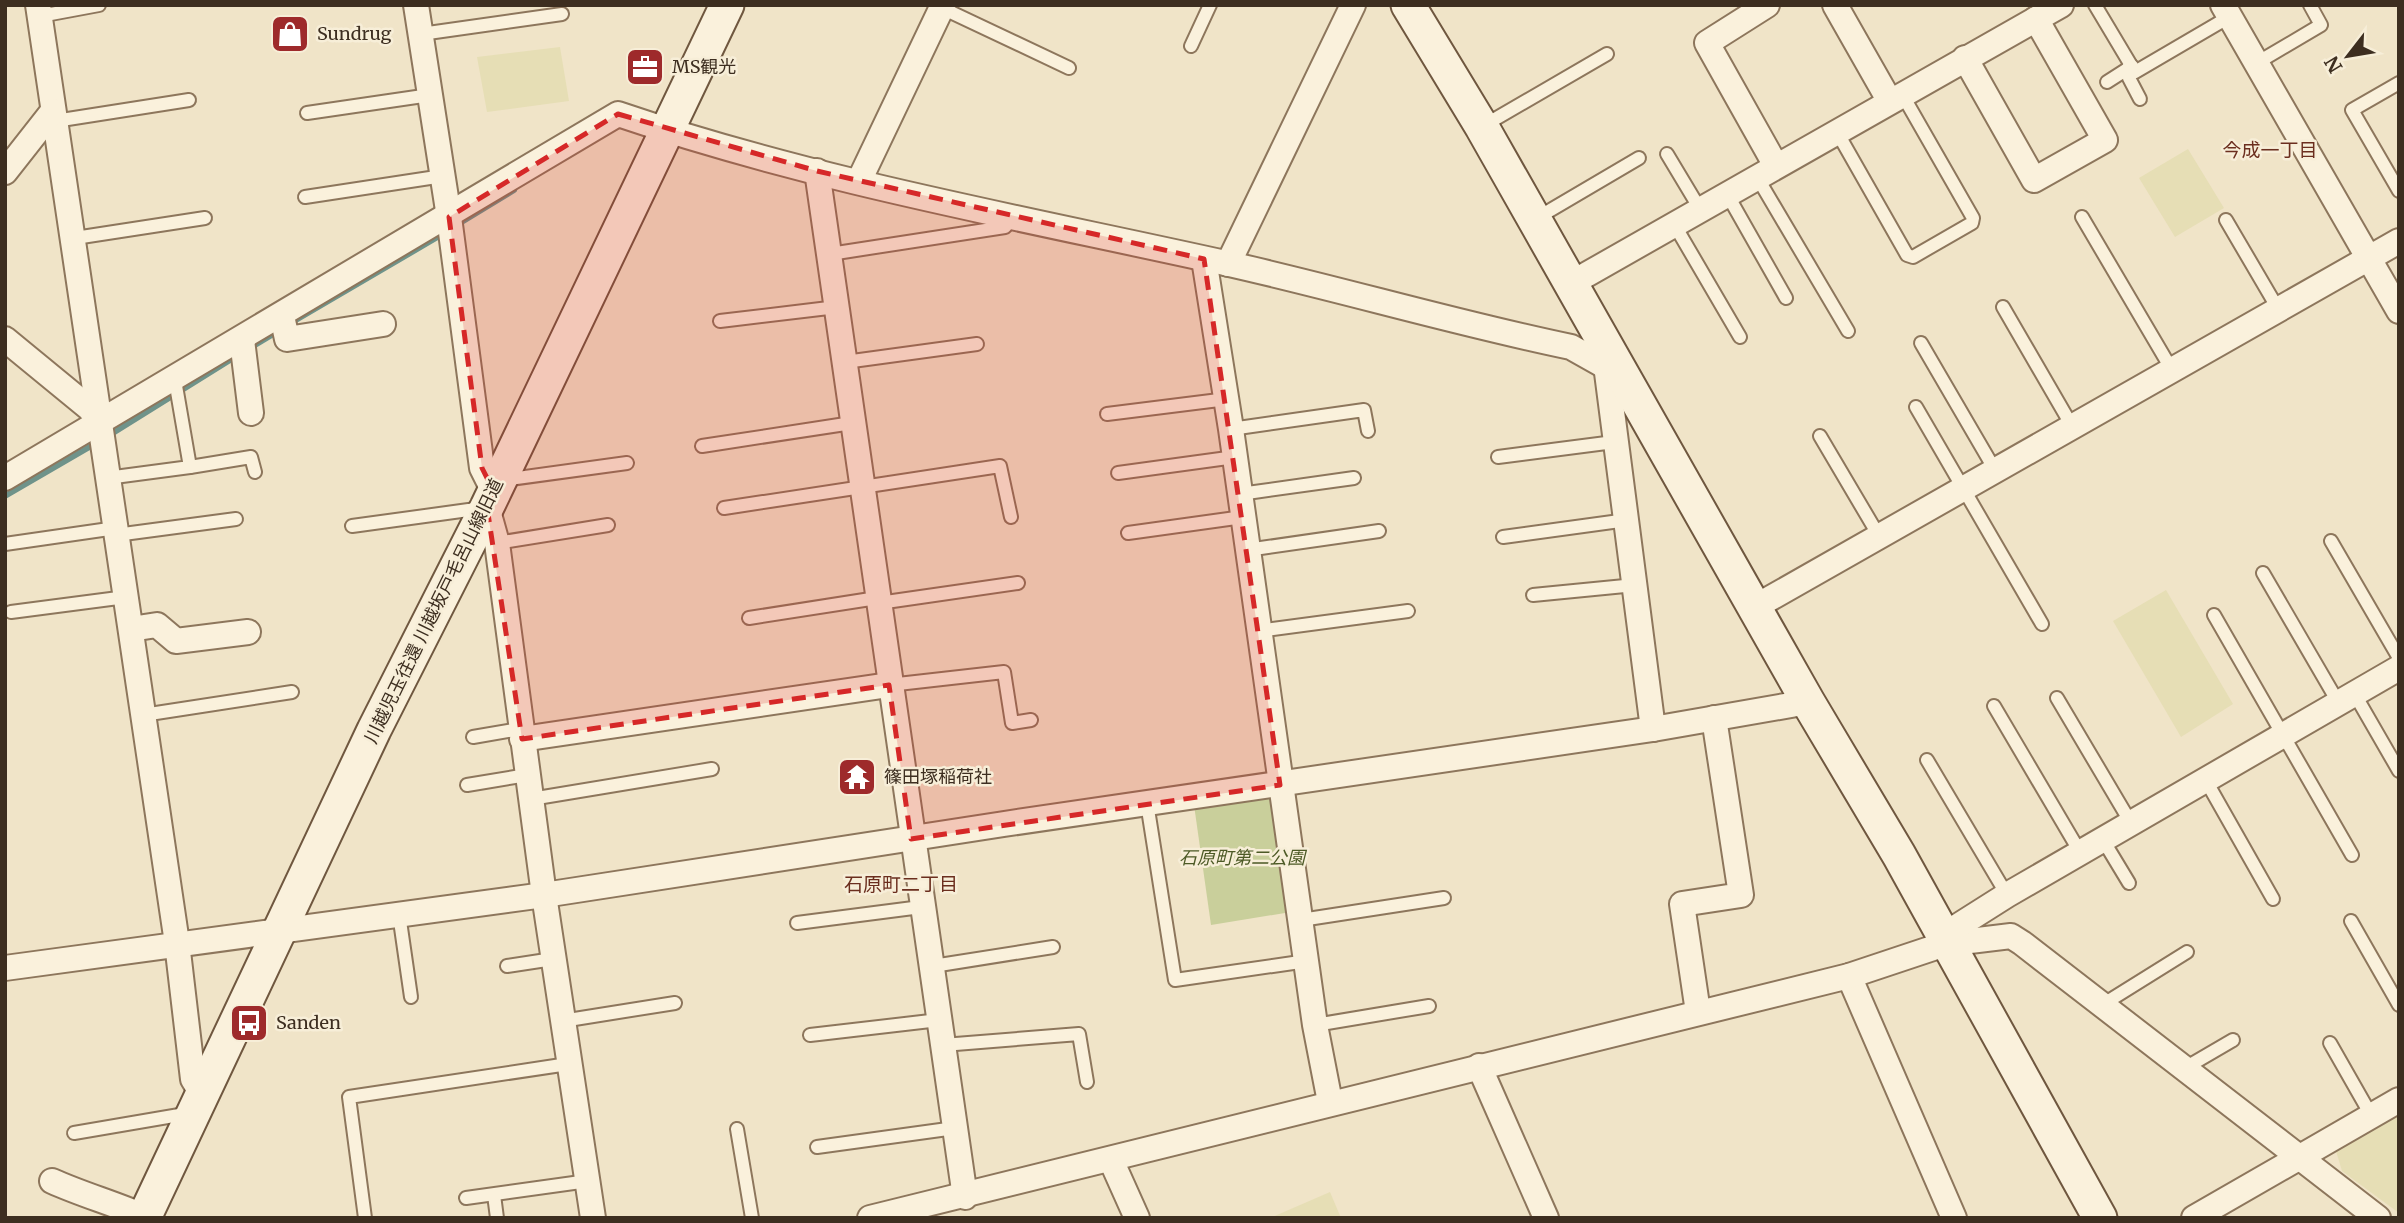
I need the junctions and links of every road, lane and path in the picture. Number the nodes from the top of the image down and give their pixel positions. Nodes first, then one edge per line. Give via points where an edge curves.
1 (99, 5) edge
2 (416, 5) edge
3 (727, 5) edge
4 (1210, 5) edge
5 (1353, 5) edge
6 (1408, 5) edge
7 (1767, 5) edge
8 (1835, 5) edge
9 (2061, 5) edge
10 (2095, 5) edge
11 (2310, 5) edge
12 (942, 7) edge
13 (39, 11) edge
14 (2226, 11) edge
15 (562, 14) dead end
16 (2036, 19) junction
17 (421, 34) junction
18 (1191, 46) dead end
19 (1607, 54) dead end
20 (1965, 58) junction
21 (2255, 64) junction
22 (2130, 67) junction
23 (1069, 68) dead end
24 (2107, 82) dead end
25 (2399, 83) edge
26 (430, 95) junction
27 (1896, 97) junction
28 (2140, 99) dead end
29 (189, 100) dead end
30 (307, 113) dead end
31 (54, 116) junction
32 (1482, 127) junction
33 (666, 131) junction
34 (1837, 132) junction
35 (1667, 154) dead end
36 (1639, 158) dead end
37 (817, 171) junction
38 (1767, 171) junction
39 (5, 172) edge
40 (443, 176) junction
41 (859, 181) junction
42 (2399, 191) edge
43 (1727, 194) junction
44 (306, 197) dead end
45 (1700, 209) junction
46 (449, 217) junction
47 (2082, 217) dead end
48 (205, 218) dead end
49 (1013, 218) junction
50 (1534, 219) junction
51 (2226, 220) dead end
52 (1674, 224) junction
53 (75, 238) junction
54 (2399, 241) edge
55 (830, 254) junction
56 (2368, 258) junction
57 (1216, 261) junction
58 (1570, 284) junction
59 (1786, 298) dead end
60 (837, 307) junction
61 (2003, 307) dead end
62 (2277, 307) junction
63 (2399, 311) edge
64 (282, 316) junction
65 (720, 321) dead end
66 (383, 324) dead end
67 (1848, 331) dead end
68 (1740, 337) dead end
69 (5, 339) edge
70 (242, 340) junction
71 (1921, 343) dead end
72 (977, 344) dead end
73 (845, 362) junction
74 (1611, 364) junction
75 (2172, 370) junction
76 (175, 380) junction
77 (1227, 399) junction
78 (1916, 407) dead end
79 (251, 413) dead end
80 (1107, 414) dead end
81 (101, 422) junction
82 (852, 423) junction
83 (2072, 426) junction
84 (1231, 429) junction
85 (1368, 431) dead end
86 (1819, 436) dead end
87 (1614, 442) junction
88 (702, 446) dead end
89 (1235, 457) junction
90 (1497, 457) dead end
91 (627, 463) dead end
92 (190, 467) junction
93 (1995, 470) junction
94 (256, 472) dead end
95 (1118, 473) dead end
96 (5, 478) edge
97 (107, 478) junction
98 (1354, 478) dead end
99 (863, 487) junction
100 (1964, 488) junction
101 (493, 494) junction
102 (1241, 506) junction
103 (724, 508) dead end
104 (1011, 517) dead end
105 (236, 519) dead end
106 (1627, 520) junction
107 (608, 524) dead end
108 (352, 526) dead end
109 (116, 531) junction
110 (1378, 531) dead end
111 (1128, 533) dead end
112 (1879, 536) junction
113 (1503, 537) dead end
114 (2331, 541) dead end
115 (497, 543) junction
116 (5, 544) edge
117 (1247, 550) junction
118 (2263, 573) dead end
119 (1018, 583) dead end
120 (1635, 585) junction
121 (1533, 595) dead end
122 (126, 597) junction
123 (878, 601) junction
124 (1755, 607) junction
125 (1408, 611) dead end
126 (11, 612) dead end
127 (2214, 615) dead end
128 (749, 618) dead end
129 (2042, 624) dead end
130 (131, 629) junction
131 (1258, 631) junction
132 (248, 632) dead end
133 (2399, 657) edge
134 (2399, 668) edge
135 (889, 685) junction
136 (292, 692) dead end
137 (2057, 698) dead end
138 (2346, 698) junction
139 (1808, 702) junction
140 (1994, 706) dead end
141 (144, 715) junction
142 (1714, 718) junction
143 (1031, 720) dead end
144 (1653, 729) junction
145 (521, 734) junction
146 (2282, 735) junction
147 (473, 737) dead end
148 (1927, 760) dead end
149 (712, 769) dead end
150 (2399, 771) edge
151 (2205, 779) junction
152 (467, 785) dead end
153 (1279, 785) junction
154 (529, 787) junction
155 (1147, 803) junction
156 (2131, 823) junction
157 (912, 839) junction
158 (2103, 839) junction
159 (2080, 852) junction
160 (2352, 855) dead end
161 (2129, 883) dead end
162 (544, 895) junction
163 (2007, 895) junction
164 (1444, 898) dead end
165 (2273, 899) dead end
166 (921, 907) junction
167 (399, 914) junction
168 (1301, 920) junction
169 (2351, 921) dead end
170 (797, 923) dead end
171 (281, 930) junction
172 (177, 943) junction
173 (1945, 944) junction
174 (1053, 947) dead end
175 (2187, 953) dead end
176 (553, 959) junction
177 (1307, 961) junction
178 (507, 966) dead end
179 (933, 966) junction
180 (5, 968) edge
181 (1849, 976) junction
182 (411, 997) dead end
183 (675, 1003) dead end
184 (2102, 1005) junction
185 (2399, 1005) edge
186 (1429, 1006) dead end
187 (1698, 1012) junction
188 (939, 1020) junction
189 (562, 1021) junction
190 (1315, 1025) junction
191 (810, 1035) dead end
192 (2233, 1040) dead end
193 (2330, 1043) dead end
194 (943, 1045) junction
195 (568, 1064) junction
196 (1479, 1066) junction
197 (2185, 1068) junction
198 (1087, 1082) dead end
199 (2399, 1100) edge
200 (1331, 1102) junction
201 (198, 1103) junction
202 (2371, 1115) junction
203 (955, 1128) junction
204 (737, 1129) dead end
205 (74, 1133) dead end
206 (817, 1147) dead end
207 (1111, 1160) junction
208 (2294, 1160) junction
209 (52, 1181) dead end
210 (588, 1181) junction
211 (494, 1195) junction
212 (965, 1197) junction
213 (466, 1198) dead end
214 (151, 1209) edge
215 (365, 1218) edge
216 (497, 1218) edge
217 (593, 1218) edge
218 (752, 1218) edge
219 (870, 1218) edge
220 (1137, 1218) edge
221 (1546, 1218) edge
222 (1954, 1218) edge
223 (2100, 1218) edge
224 (2194, 1218) edge
225 (2378, 1218) edge

1 - 13 lane
2 - 17 street
3 - 33 street, 川越児玉往還 川越坂戸毛呂山線旧道
4 - 18 lane
5 - 57 street
6 - 32 street
7 - 38 street via 1707,43
8 - 27 street
9 - 16 street
10 - 22 lane
11 - 21 lane via 2321,25
12 - 23 lane
12 - 41 street
13 - 31 street
14 - 21 street
14 - 22 lane via 2135,72
15 - 17 lane
16 - 20 street
16 - 20 street via 2105,140 2034,180
17 - 26 street
19 - 32 lane
20 - 27 street
21 - 56 street
22 - 24 lane
22 - 28 lane via 2129,78
25 - 42 lane via 2351,110
26 - 30 lane
26 - 40 street
27 - 34 street
27 - 34 lane via 1972,223 1913,257 1907,255
29 - 31 lane
31 - 39 street
31 - 53 street
32 - 50 street
33 - 37 street
33 - 46 street via 618,114
33 - 101 street, 川越児玉往還 川越坂戸毛呂山線旧道
34 - 38 street
35 - 45 lane
36 - 50 lane
37 - 41 street
37 - 55 street
38 - 43 street
38 - 67 lane
40 - 44 lane
40 - 46 street
41 - 49 street
43 - 45 street
43 - 59 lane
45 - 52 street
46 - 64 street
46 - 101 street via 482,468
47 - 75 lane
48 - 53 lane
49 - 55 lane via 1005,227
49 - 57 street
50 - 58 street
51 - 62 lane
52 - 58 street
52 - 68 lane
53 - 81 street
54 - 56 street
55 - 60 street
56 - 62 street
56 - 63 street
57 - 74 street via 1571,347
57 - 77 street
58 - 74 street
60 - 65 lane
60 - 73 street
61 - 83 lane
62 - 75 street
64 - 66 street via 287,339
64 - 70 street
69 - 81 street
70 - 76 street
70 - 79 street
71 - 93 lane
72 - 73 lane
73 - 82 street
74 - 87 street
74 - 124 street
75 - 83 street
76 - 81 street
76 - 92 lane
77 - 80 lane
77 - 84 street
78 - 100 lane
81 - 96 street
81 - 97 street
82 - 88 lane
82 - 99 street
83 - 93 street
84 - 85 lane via 1364,410
84 - 89 street
86 - 112 lane
87 - 90 lane
87 - 106 street
89 - 95 lane
89 - 102 street
91 - 101 lane
92 - 94 lane via 251,457
92 - 97 lane
93 - 100 street
97 - 109 street
98 - 102 lane
99 - 103 lane
99 - 104 lane via 1000,466
99 - 123 street
100 - 112 street
100 - 129 lane
101 - 108 lane
101 - 115 street
101 - 171 street, 川越児玉往還 川越坂戸毛呂山線旧道 via 374,730
102 - 111 lane
102 - 117 street
105 - 109 lane
106 - 113 lane
106 - 120 street
107 - 115 lane
109 - 116 lane
109 - 122 street
110 - 117 lane
112 - 124 street
114 - 133 lane
115 - 145 street
117 - 131 street
118 - 138 lane
119 - 123 lane
120 - 121 lane
120 - 144 street
122 - 126 lane
122 - 130 street
123 - 128 lane
123 - 135 street
124 - 139 street
125 - 131 lane
127 - 146 lane
130 - 132 street via 158,625 176,641
130 - 141 street
131 - 153 street
134 - 138 street
135 - 143 lane via 1004,672 1012,723
135 - 145 street
135 - 157 street
136 - 141 lane
137 - 156 lane
138 - 146 street
138 - 150 lane
139 - 142 street
139 - 173 street via 1924,899
140 - 159 lane
141 - 172 street
142 - 144 street
142 - 187 street via 1741,895 1682,904
144 - 153 street
145 - 147 lane
145 - 154 street
146 - 151 street
146 - 160 lane
148 - 163 lane
149 - 154 lane
151 - 156 street
151 - 165 lane
152 - 154 lane
153 - 155 street
153 - 168 street
154 - 162 street
155 - 157 street
155 - 177 lane via 1175,980
156 - 158 street
157 - 162 street
157 - 166 street
158 - 159 street
158 - 161 lane
159 - 163 street
162 - 167 street
162 - 176 street
163 - 173 street via 1958,926
164 - 168 lane
166 - 170 lane
166 - 179 street
167 - 171 street
167 - 182 lane
168 - 177 street
169 - 185 lane
171 - 172 street
171 - 201 street, 川越児玉往還 川越坂戸毛呂山線旧道
172 - 180 street
172 - 201 street
173 - 181 street
173 - 184 street via 2011,936
173 - 223 street
174 - 179 lane
175 - 184 lane
176 - 178 lane
176 - 189 street
177 - 190 street
179 - 188 street
181 - 187 street
181 - 222 street
183 - 189 lane
184 - 197 street
186 - 190 lane
187 - 196 street
188 - 191 lane
188 - 194 street
189 - 195 street
190 - 200 street
192 - 197 lane
193 - 202 lane
194 - 198 lane via 1079,1034
194 - 203 street
195 - 210 street
195 - 215 lane via 349,1097
196 - 200 street
196 - 221 street
197 - 208 street
199 - 202 street
200 - 207 street
201 - 205 lane
201 - 214 street, 川越児玉往還 川越坂戸毛呂山線旧道
202 - 208 street
203 - 206 lane
203 - 212 street
204 - 218 lane
207 - 212 street
207 - 220 street
208 - 224 street
208 - 225 street
209 - 214 street via 85,1196
210 - 211 lane
210 - 217 street
211 - 213 lane
211 - 216 lane
212 - 219 street

